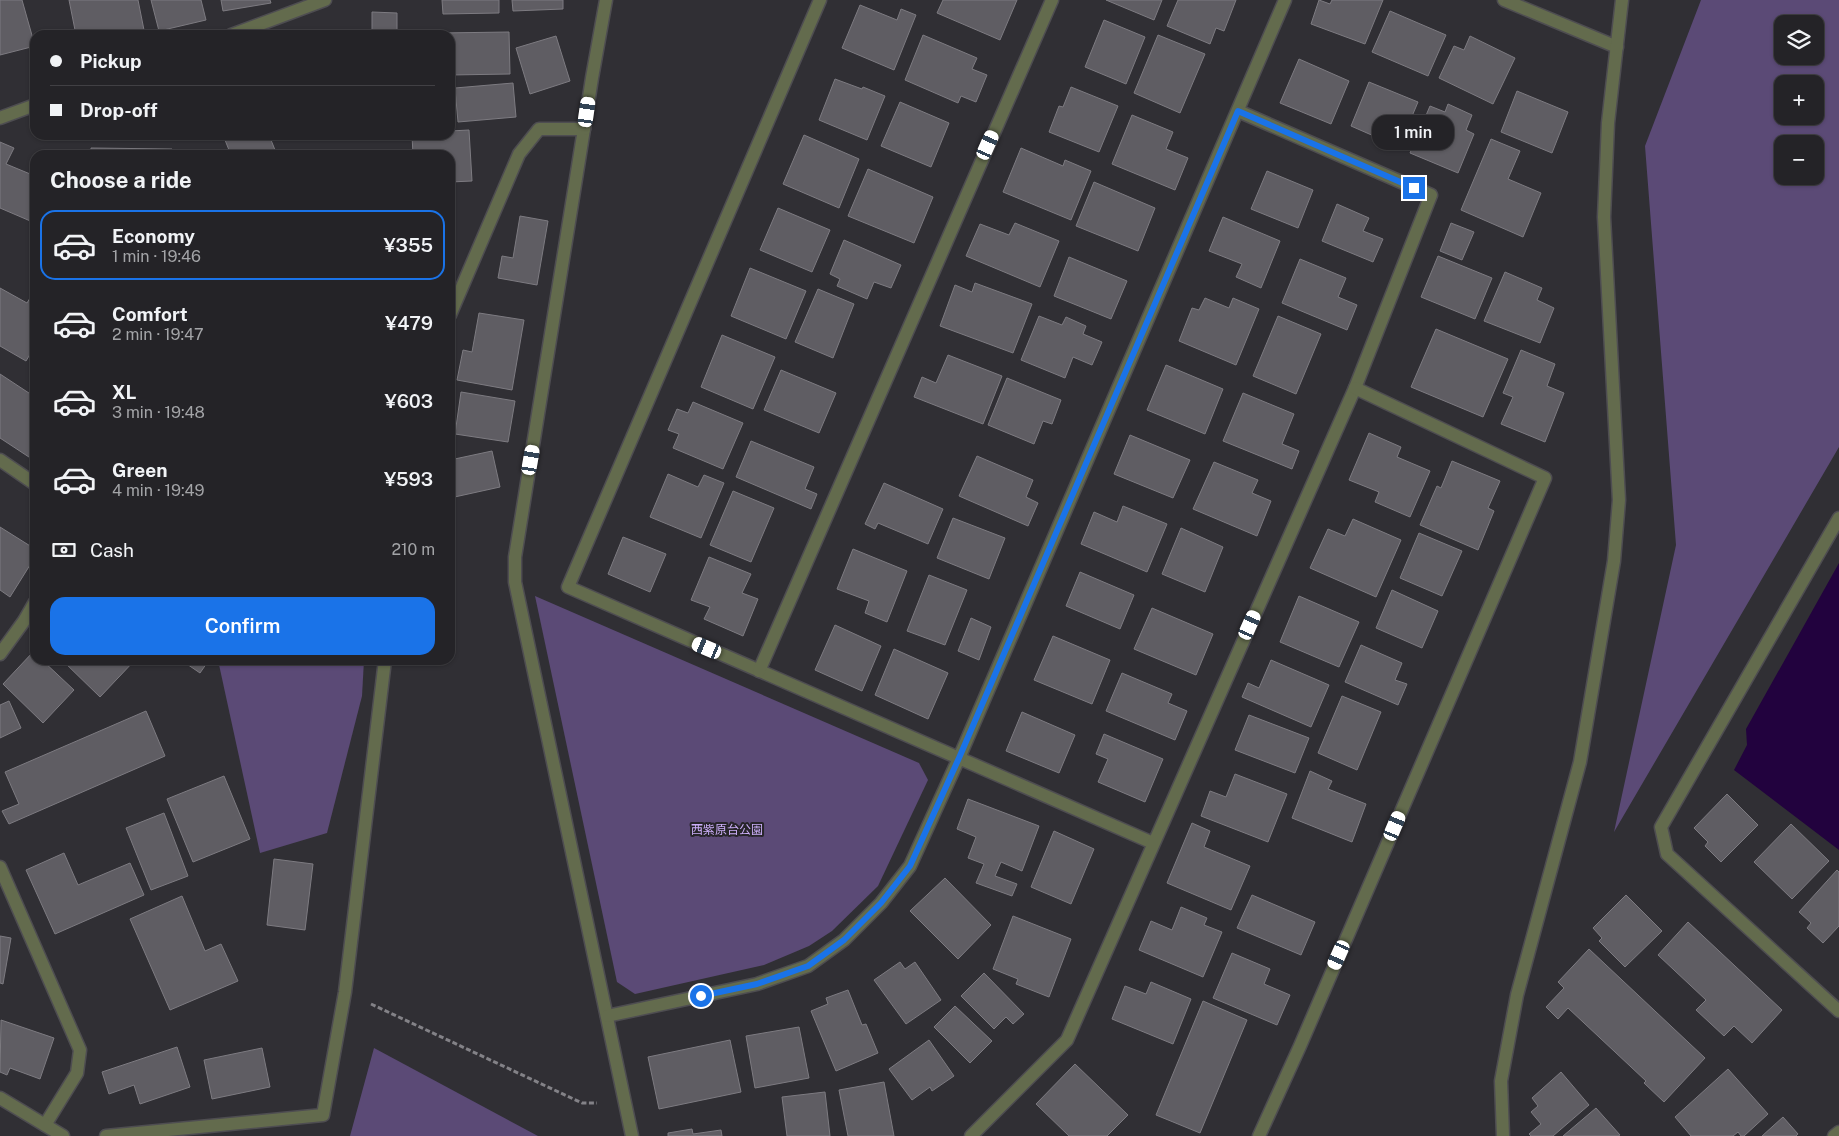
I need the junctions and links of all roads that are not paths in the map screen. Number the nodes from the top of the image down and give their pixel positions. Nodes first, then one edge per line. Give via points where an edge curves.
1 (325, 0) edge
2 (606, 0) edge
3 (820, 0) edge
4 (1052, 0) edge
5 (1285, 0) edge
6 (1504, 0) edge
7 (1622, 0) edge
8 (244, 30) edge
9 (1617, 46) junction
10 (30, 107) edge
11 (1238, 111) junction
12 (0, 118) edge
13 (584, 129) junction
14 (455, 303) edge
15 (1355, 388) junction
16 (0, 460) edge
17 (30, 481) edge
18 (1839, 518) edge
19 (30, 611) edge
20 (0, 654) edge
21 (384, 665) edge
22 (759, 671) junction
23 (959, 758) junction
24 (1153, 843) junction
25 (0, 867) edge
26 (1839, 1012) edge
27 (607, 1016) junction
28 (0, 1098) edge
29 (45, 1125) junction
30 (1839, 1132) edge
31 (62, 1136) edge
32 (106, 1136) edge
33 (632, 1136) edge
34 (971, 1136) edge
35 (1259, 1136) edge
36 (1503, 1136) edge
37 (1834, 1136) edge

1 - 8 street
2 - 13 street
3 - 22 street via 568,588
4 - 22 street
5 - 11 street
6 - 9 street
7 - 9 street
9 - 36 street via 1608,123 1604,217 1619,500 1614,561 1580,762 1517,995 1502,1081
10 - 12 street
11 - 15 street via 1431,196
11 - 23 street
13 - 14 street via 538,129 519,154
13 - 27 street via 515,557 515,582
15 - 24 street
15 - 35 street via 1545,478
16 - 17 street
18 - 26 street via 1661,828 1666,854
19 - 20 street
21 - 32 street via 345,992 323,1115
22 - 23 street
23 - 24 street
23 - 27 street via 910,866 881,903 844,940 808,966 757,984
24 - 34 street via 1067,1040
25 - 29 street via 80,1050 76,1073
27 - 33 street
28 - 29 street
29 - 31 street
30 - 37 street

